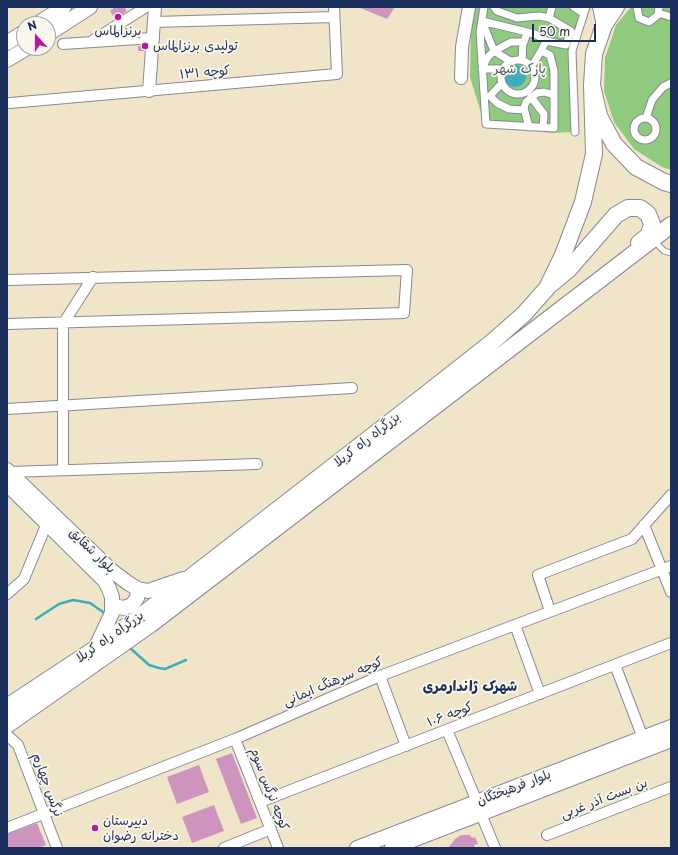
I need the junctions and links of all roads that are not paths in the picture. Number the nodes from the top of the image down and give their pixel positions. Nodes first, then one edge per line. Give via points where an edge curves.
1 (64, 7) edge
2 (90, 7) edge
3 (146, 7) edge
4 (155, 7) edge
5 (469, 7) edge
6 (484, 7) edge
7 (552, 7) edge
8 (574, 7) edge
9 (600, 7) edge
10 (616, 7) edge
11 (637, 7) edge
12 (496, 8) edge
13 (585, 10) edge
14 (659, 10) edge
15 (334, 12) edge
16 (50, 16) edge
17 (671, 17) edge
18 (549, 18) junction
19 (482, 21) junction
20 (154, 22) junction
21 (604, 25) junction
22 (56, 29) edge
23 (527, 33) junction
24 (16, 37) edge
25 (153, 38) junction
26 (91, 42) junction
27 (523, 42) junction
28 (546, 42) junction
29 (7, 43) edge
30 (63, 44) dead end
31 (494, 51) junction
32 (541, 51) junction
33 (16, 55) edge
34 (7, 60) edge
35 (522, 60) junction
36 (510, 61) junction
37 (532, 66) junction
38 (482, 69) junction
39 (503, 69) junction
40 (461, 78) dead end
41 (502, 83) junction
42 (671, 83) edge
43 (592, 85) junction
44 (533, 86) junction
45 (149, 91) junction
46 (544, 92) junction
47 (522, 93) junction
48 (554, 95) junction
49 (487, 98) junction
50 (10, 103) dead end
51 (527, 103) junction
52 (544, 114) junction
53 (554, 114) junction
54 (646, 118) dead end
55 (529, 127) junction
56 (543, 127) junction
57 (575, 132) dead end
58 (671, 184) edge
59 (671, 225) edge
60 (652, 240) junction
61 (671, 253) edge
62 (93, 277) junction
63 (601, 278) junction
64 (7, 280) edge
65 (546, 288) junction
66 (7, 324) edge
67 (63, 324) junction
68 (352, 388) dead end
69 (62, 406) junction
70 (7, 409) edge
71 (257, 464) dead end
72 (63, 470) junction
73 (8, 475) edge
74 (671, 495) edge
75 (47, 523) junction
76 (644, 525) junction
77 (666, 567) edge
78 (192, 575) junction
79 (138, 589) junction
80 (671, 592) edge
81 (7, 594) edge
82 (113, 606) junction
83 (550, 611) junction
84 (515, 625) junction
85 (671, 643) edge
86 (95, 649) junction
87 (615, 665) junction
88 (380, 676) junction
89 (540, 694) junction
90 (7, 707) edge
91 (7, 725) edge
92 (671, 727) edge
93 (447, 730) junction
94 (7, 735) edge
95 (643, 738) junction
96 (235, 739) junction
97 (671, 740) edge
98 (406, 746) junction
99 (671, 787) edge
100 (260, 802) junction
101 (479, 808) junction
102 (44, 814) junction
103 (7, 828) edge
104 (271, 829) junction
105 (547, 835) dead end
106 (57, 848) edge
107 (224, 848) edge
108 (278, 848) edge
109 (357, 848) edge
110 (392, 848) edge
111 (495, 848) edge

1 - 16 main road
2 - 22 main road
3 - 26 street
4 - 20 street
5 - 40 street via 462,47
6 - 19 street
7 - 18 street
8 - 13 street
9 - 21 main road
10 - 21 highway
11 - 14 street via 637,15 646,22 653,21
12 - 18 street via 517,18
13 - 57 street via 572,51
14 - 17 street
15 - 20 street
15 - 45 street, کوچه ۱۳۱ via 337,74
18 - 28 street via 571,31 566,45
19 - 23 street
19 - 31 street
19 - 38 street
20 - 25 street
21 - 43 highway via 594,54
23 - 27 street
23 - 28 street via 535,34
24 - 29 main road
25 - 26 street
25 - 45 street
26 - 30 street
27 - 31 street via 511,42
27 - 35 street
28 - 32 street
31 - 36 street
31 - 38 street
32 - 37 street
32 - 48 street via 550,55 554,71
33 - 34 main road
35 - 36 street
35 - 37 street
36 - 39 street
37 - 44 street via 536,78
38 - 39 street
38 - 49 street
39 - 41 street
41 - 47 street via 509,92
41 - 49 street
42 - 54 street via 663,87 652,100
43 - 58 highway via 599,116 614,144 636,166
43 - 65 highway, بزرگراه راه کربلا via 594,154 583,202 563,255
44 - 46 street
44 - 47 street
45 - 50 street, کوچه ۱۳۱
46 - 48 street
46 - 51 street
47 - 51 street
48 - 53 street
49 - 51 street via 509,109
49 - 55 street via 486,124
51 - 52 street
51 - 55 street
52 - 53 street
52 - 56 street
53 - 56 street via 554,128
55 - 56 street
59 - 60 highway, بزرگراه راه کربلا
60 - 61 lane via 664,251
60 - 63 highway, بزرگراه راه کربلا
62 - 64 street
62 - 67 street
62 - 67 street via 407,270 404,313
63 - 65 highway via 649,235 652,224 648,214 640,208 628,208 616,215 569,269
63 - 91 highway, بزرگراه راه کربلا via 157,619
65 - 78 highway, بزرگراه راه کربلا via 524,314 491,343
66 - 67 street
67 - 69 street
68 - 69 street
69 - 70 street
69 - 72 street
71 - 72 street
72 - 73 street
73 - 75 main road, بلوار شقایق
73 - 79 main road, بلوار شقایق via 112,571
74 - 76 street
75 - 81 street via 24,579
75 - 82 main road, بلوار شقایق via 105,581
76 - 77 street
76 - 83 street via 632,539 538,575
77 - 80 street
77 - 83 street, کوچه سرهنگ ایمانی
78 - 79 main road via 148,591
78 - 86 highway, بزرگراه راه کربلا
79 - 82 main road via 137,598 132,605 124,608
82 - 86 main road
83 - 84 street, کوچه سرهنگ ایمانی
84 - 88 street, کوچه سرهنگ ایمانی
84 - 89 street
85 - 87 street, کوچه ۱۰۶
86 - 90 highway, بزرگراه راه کربلا
87 - 89 street, کوچه ۱۰۶
87 - 95 street
88 - 96 street, کوچه سرهنگ ایمانی
88 - 98 street
89 - 93 street, کوچه ۱۰۶
92 - 95 main road, بلوار فرهیختگان
93 - 98 street, کوچه ۱۰۶
93 - 101 street
94 - 102 street, نرگس چهارم via 18,745
95 - 101 main road, بلوار فرهیختگان
96 - 100 street, کوچه نرگس سوم
96 - 102 street, کوچه سرهنگ ایمانی
97 - 101 main road, بلوار فرهیختگان
98 - 100 street, کوچه ۱۰۶
99 - 105 street, بن بست آذر غربی
100 - 104 street, کوچه نرگس سوم
101 - 109 main road, بلوار فرهیختگان
101 - 110 main road, بلوار فرهیختگان
101 - 111 street
102 - 103 street, کوچه سرهنگ ایمانی
102 - 106 street, نرگس چهارم
104 - 107 street
104 - 108 street, کوچه نرگس سوم

